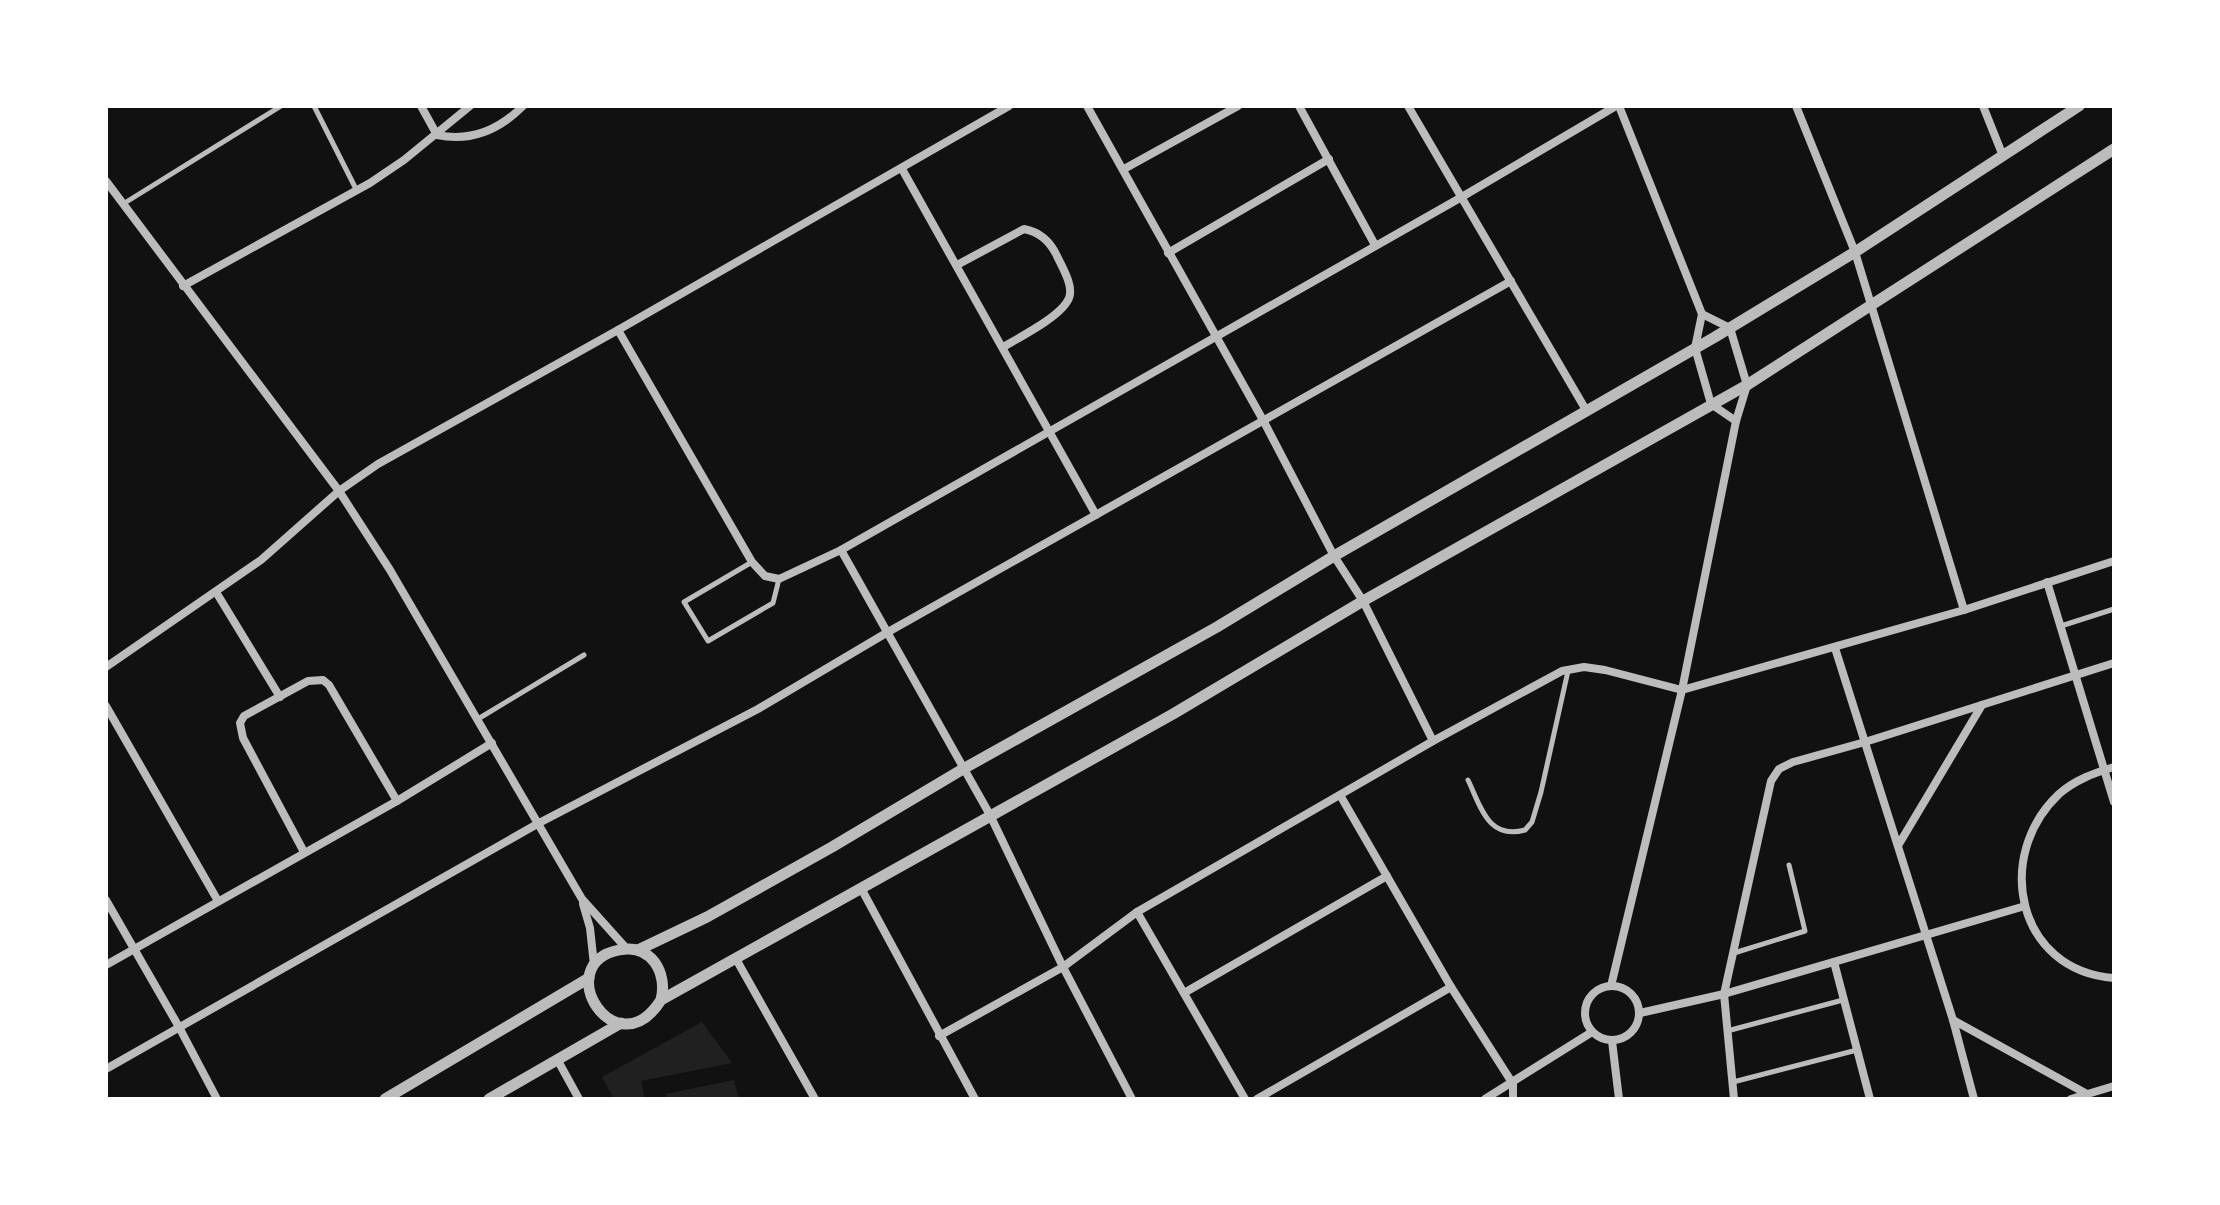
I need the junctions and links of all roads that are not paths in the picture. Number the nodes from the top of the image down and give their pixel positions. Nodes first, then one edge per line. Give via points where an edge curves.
1 (281, 106) edge
2 (314, 106) edge
3 (421, 106) edge
4 (470, 106) edge
5 (523, 106) edge
6 (1009, 106) edge
7 (1087, 106) edge
8 (1238, 106) edge
9 (1299, 106) edge
10 (1422, 106) edge
11 (1618, 106) edge
12 (1796, 106) edge
13 (1983, 106) edge
14 (2079, 106) edge
15 (1410, 109) edge
16 (993, 110) edge
17 (437, 135) junction
18 (2114, 149) edge
19 (2003, 156) junction
20 (1329, 159) junction
21 (902, 169) junction
22 (1124, 169) junction
23 (106, 181) edge
24 (357, 191) junction
25 (1460, 198) junction
26 (123, 204) junction
27 (1375, 245) junction
28 (1855, 252) junction
29 (1168, 253) junction
30 (957, 265) junction
31 (1511, 281) junction
32 (183, 286) junction
33 (1871, 307) junction
34 (1702, 314) junction
35 (1730, 328) junction
36 (618, 330) junction
37 (1215, 335) junction
38 (1003, 347) junction
39 (1695, 348) junction
40 (1747, 385) junction
41 (1711, 404) junction
42 (1586, 410) junction
43 (1263, 420) junction
44 (1736, 421) junction
45 (1050, 431) junction
46 (339, 491) junction
47 (1096, 515) junction
48 (841, 550) junction
49 (1334, 556) junction
50 (2114, 561) edge
51 (752, 562) junction
52 (779, 579) junction
53 (2047, 582) junction
54 (216, 592) junction
55 (1363, 601) junction
56 (2114, 609) edge
57 (1964, 610) junction
58 (2061, 626) junction
59 (888, 632) junction
60 (1835, 648) junction
61 (584, 655) dead end
62 (2114, 663) edge
63 (106, 667) edge
64 (1568, 670) junction
65 (2076, 675) junction
66 (1682, 690) junction
67 (280, 697) junction
68 (1983, 704) junction
69 (106, 706) edge
70 (478, 719) junction
71 (1433, 741) junction
72 (1865, 742) junction
73 (492, 743) junction
74 (2114, 767) edge
75 (963, 769) junction
76 (2104, 770) junction
77 (1468, 780) dead end
78 (1340, 795) junction
79 (397, 801) junction
80 (2114, 802) edge
81 (990, 815) junction
82 (539, 823) junction
83 (1899, 844) junction
84 (304, 852) junction
85 (1789, 865) dead end
86 (1387, 876) junction
87 (862, 890) junction
88 (582, 899) junction
89 (106, 900) edge
90 (218, 901) junction
91 (2025, 906) junction
92 (1137, 912) junction
93 (1925, 935) junction
94 (134, 949) junction
95 (632, 949) junction
96 (1733, 953) junction
97 (736, 959) junction
98 (1834, 962) junction
99 (106, 965) edge
100 (1063, 967) junction
101 (592, 972) junction
102 (2114, 978) edge
103 (1611, 986) junction
104 (1451, 987) junction
105 (1184, 993) junction
106 (1724, 994) junction
107 (661, 1000) junction
108 (1844, 1000) junction
109 (1640, 1013) junction
110 (1953, 1020) junction
111 (621, 1023) junction
112 (179, 1027) junction
113 (1727, 1031) junction
114 (1592, 1032) junction
115 (939, 1036) junction
116 (1612, 1041) junction
117 (1857, 1050) junction
118 (557, 1059) junction
119 (106, 1069) edge
120 (1732, 1082) junction
121 (1513, 1084) junction
122 (2114, 1086) edge
123 (2087, 1094) junction
124 (217, 1099) edge
125 (385, 1099) edge
126 (489, 1099) edge
127 (579, 1099) edge
128 (815, 1099) edge
129 (975, 1099) edge
130 (1132, 1099) edge
131 (1245, 1099) edge
132 (1257, 1099) edge
133 (1485, 1099) edge
134 (1513, 1099) edge
135 (1619, 1099) edge
136 (1734, 1099) edge
137 (1870, 1099) edge
138 (1974, 1099) edge
139 (2071, 1099) edge

1 - 26 lane
2 - 24 lane
3 - 17 street
4 - 17 street
5 - 17 street via 482,133
6 - 16 street
7 - 22 street
8 - 22 street
9 - 20 street
10 - 15 street
11 - 25 street
11 - 34 street
12 - 28 street
13 - 19 street
14 - 19 street
15 - 25 street
16 - 21 street
17 - 24 street
18 - 33 street
19 - 28 street
20 - 27 street
20 - 29 street
21 - 30 street
21 - 36 street
22 - 29 street
23 - 26 street
24 - 32 street
25 - 27 street
25 - 31 street
26 - 32 street
27 - 37 street
28 - 33 street
28 - 35 street
29 - 37 street
30 - 38 street
30 - 38 street via 1024,229 1043,236 1056,253 1069,298 1059,312
31 - 42 street
31 - 43 street
32 - 46 street
33 - 40 street
33 - 57 street
34 - 35 street
34 - 39 street
35 - 39 street
35 - 40 street
36 - 46 street
36 - 51 street
37 - 43 street
37 - 45 street
38 - 45 street
39 - 41 street
39 - 42 street
40 - 41 street
40 - 44 street
41 - 44 street
41 - 55 street
42 - 49 street
43 - 47 street
43 - 49 street
44 - 66 street
45 - 47 street
45 - 48 street
46 - 54 street via 285,541
46 - 70 street
47 - 59 street
48 - 52 street
48 - 59 street
49 - 55 street
49 - 75 street
50 - 53 street
51 - 52 street via 765,576
51 - 52 lane via 684,602 708,641 773,603
53 - 57 street
53 - 58 street
54 - 63 street
54 - 67 street
55 - 71 street
55 - 81 street
56 - 58 lane
57 - 60 street
58 - 65 street
59 - 75 street
59 - 82 street via 758,709
60 - 66 street
60 - 72 street
61 - 70 lane
62 - 65 street
64 - 66 street via 1605,670
64 - 71 street
64 - 77 lane via 1541,792 1525,830 1505,833 1496,828
65 - 68 street
65 - 76 street
66 - 103 street
67 - 79 street via 315,679 329,685
67 - 84 street via 244,716 240,730
68 - 72 street
68 - 83 street
69 - 90 street
70 - 73 street
71 - 78 street
72 - 83 street
72 - 96 street via 1784,765 1774,774
73 - 79 street
73 - 82 street
74 - 76 street
75 - 81 street
75 - 95 street via 707,917
76 - 80 street
76 - 91 street via 2066,788 2037,822 2021,864
78 - 86 street
78 - 92 street
79 - 84 street
81 - 87 street
81 - 100 street
82 - 88 street
82 - 112 street
83 - 93 street
84 - 90 street
85 - 96 lane via 1805,931
86 - 104 street
86 - 105 street
87 - 97 street
87 - 115 street
88 - 95 street
88 - 101 street
89 - 94 street
90 - 94 street
91 - 93 street
91 - 102 street via 2054,954 2080,970
92 - 100 street
92 - 105 street
93 - 98 street
93 - 110 street
94 - 99 street
94 - 112 street
95 - 101 street via 603,957
95 - 107 street via 658,965 663,976
96 - 106 street
97 - 107 street
97 - 128 street
98 - 106 street
98 - 108 street
100 - 115 street
100 - 130 street
101 - 111 street via 592,1002 609,1020
101 - 125 street
103 - 109 street via 1631,994
103 - 114 street via 1595,993 1586,1005
104 - 121 street
104 - 132 street
105 - 131 street
106 - 109 street
106 - 113 street
107 - 111 street via 645,1019
108 - 113 lane
108 - 117 street
109 - 116 street via 1632,1033
110 - 123 street
110 - 138 street
111 - 118 street
112 - 119 street
112 - 124 street
113 - 120 street
114 - 116 street
114 - 121 street
115 - 129 street
116 - 135 street
117 - 120 lane
117 - 137 street
118 - 126 street
118 - 127 street
120 - 136 street
121 - 133 street
121 - 134 street
122 - 123 street
123 - 139 street

